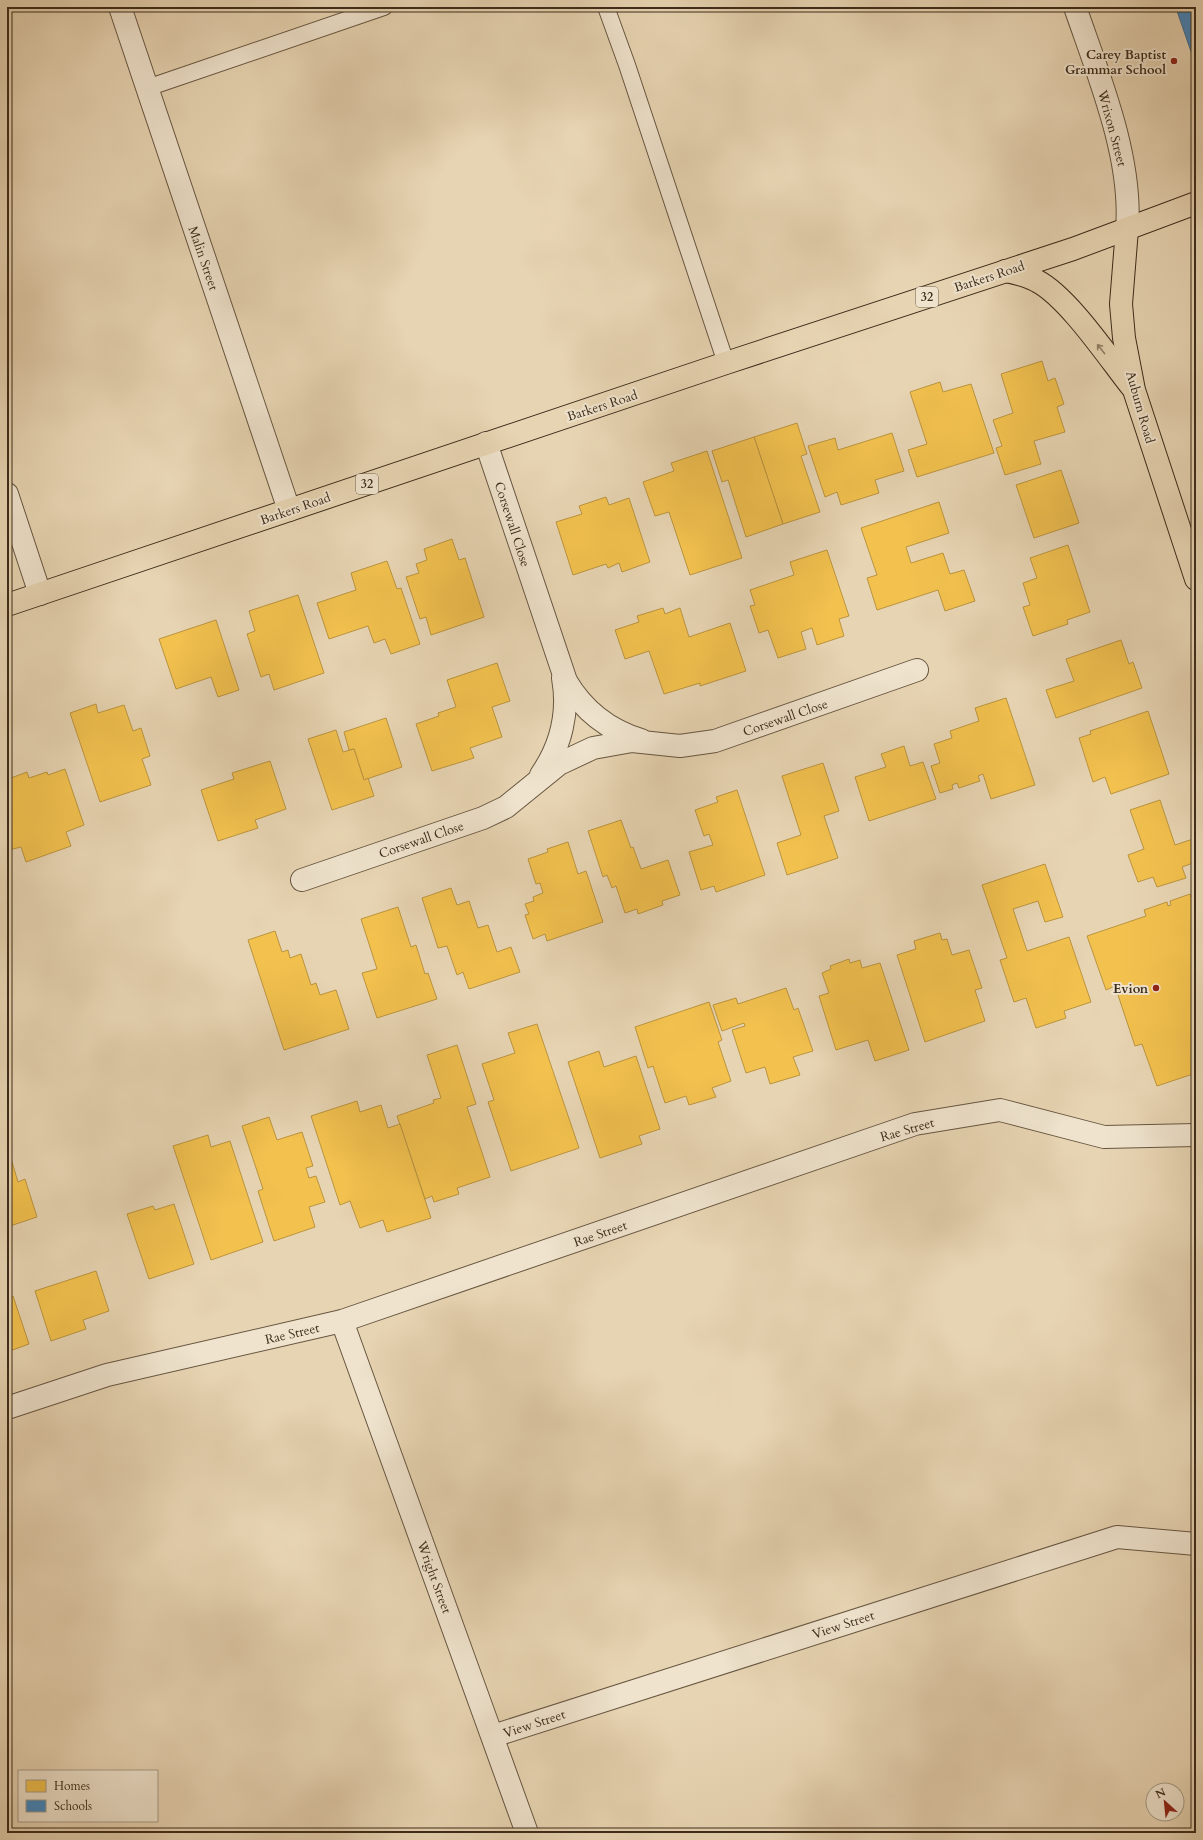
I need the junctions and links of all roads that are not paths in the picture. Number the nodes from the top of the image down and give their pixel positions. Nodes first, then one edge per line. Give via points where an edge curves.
1 (120, 7) edge
2 (384, 7) edge
3 (606, 7) edge
4 (1075, 7) edge
5 (147, 88) junction
6 (1196, 203) edge
7 (1127, 229) junction
8 (1005, 271) junction
9 (726, 363) junction
10 (1134, 390) junction
11 (486, 443) junction
12 (7, 494) edge
13 (288, 510) junction
14 (1196, 579) edge
15 (40, 594) junction
16 (7, 605) edge
17 (917, 670) dead end
18 (562, 673) junction
19 (650, 743) junction
20 (532, 786) junction
21 (302, 880) dead end
22 (1196, 1135) edge
23 (342, 1321) junction
24 (7, 1408) edge
25 (1196, 1544) edge
26 (493, 1736) junction
27 (527, 1833) edge

1 - 5 street, Malin Street
2 - 5 lane
3 - 9 lane
4 - 7 street, Wrixon Street via 1100,79 1121,155 1128,199
5 - 13 street, Malin Street
6 - 7 main road, Barkers Road / 32
7 - 8 main road, Barkers Road / 32
7 - 10 main road, Auburn Road via 1121,304 1124,338
8 - 9 main road, Barkers Road / 32
10 -> 8 main road via 1070,310 1051,291 1031,278
9 - 11 main road, Barkers Road / 32
10 - 14 main road, Auburn Road
11 - 13 main road, Barkers Road / 32
11 - 18 street, Corsewall Close
12 - 15 street
13 - 15 main road, Barkers Road / 32
15 - 16 main road, Barkers Road / 32
17 - 19 street, Corsewall Close via 715,741 680,746
18 - 19 street, Corsewall Close via 572,693 590,712 622,733
18 - 20 street, Corsewall Close via 565,698 561,732 550,762
19 - 20 street, Corsewall Close via 622,742 585,751 559,764
20 - 21 street, Corsewall Close via 506,807 483,818
22 - 23 street, Rae Street via 1104,1136 1000,1110 916,1124
23 - 24 street, Rae Street via 106,1375
23 - 26 street, Wright Street
25 - 26 street, View Street via 1116,1537
26 - 27 street, Wright Street

